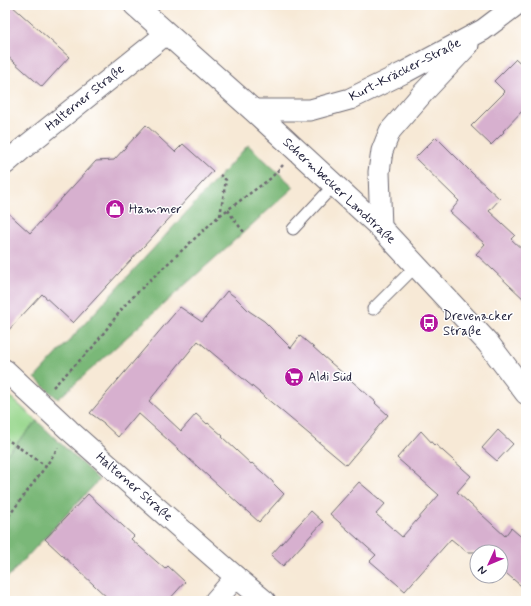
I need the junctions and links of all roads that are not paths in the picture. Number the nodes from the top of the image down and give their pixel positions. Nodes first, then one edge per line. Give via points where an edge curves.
1 (516, 5) edge
2 (144, 8) edge
3 (483, 30) junction
4 (166, 34) junction
5 (253, 110) junction
6 (5, 164) edge
7 (334, 185) junction
8 (381, 228) junction
9 (293, 229) dead end
10 (416, 266) junction
11 (373, 309) dead end
12 (5, 370) edge
13 (526, 393) edge
14 (236, 577) junction
15 (215, 601) edge
16 (265, 601) edge

1 - 3 street, Kurt-Kräcker-Straße
2 - 4 main road, Schermbecker Landstraße
3 - 5 street, Kurt-Kräcker-Straße via 350,99 310,110
3 - 8 street, Kurt-Kräcker-Straße via 422,93 390,131 382,151 379,172
4 - 5 main road, Schermbecker Landstraße
4 - 6 street, Halterner Straße
5 - 7 main road, Schermbecker Landstraße
7 - 8 main road, Schermbecker Landstraße
7 - 9 lane
8 - 10 main road, Schermbecker Landstraße
10 - 11 lane
10 - 13 main road, Schermbecker Landstraße via 488,343
12 - 14 street, Halterner Straße
14 - 15 street
14 - 16 street, Halterner Straße

